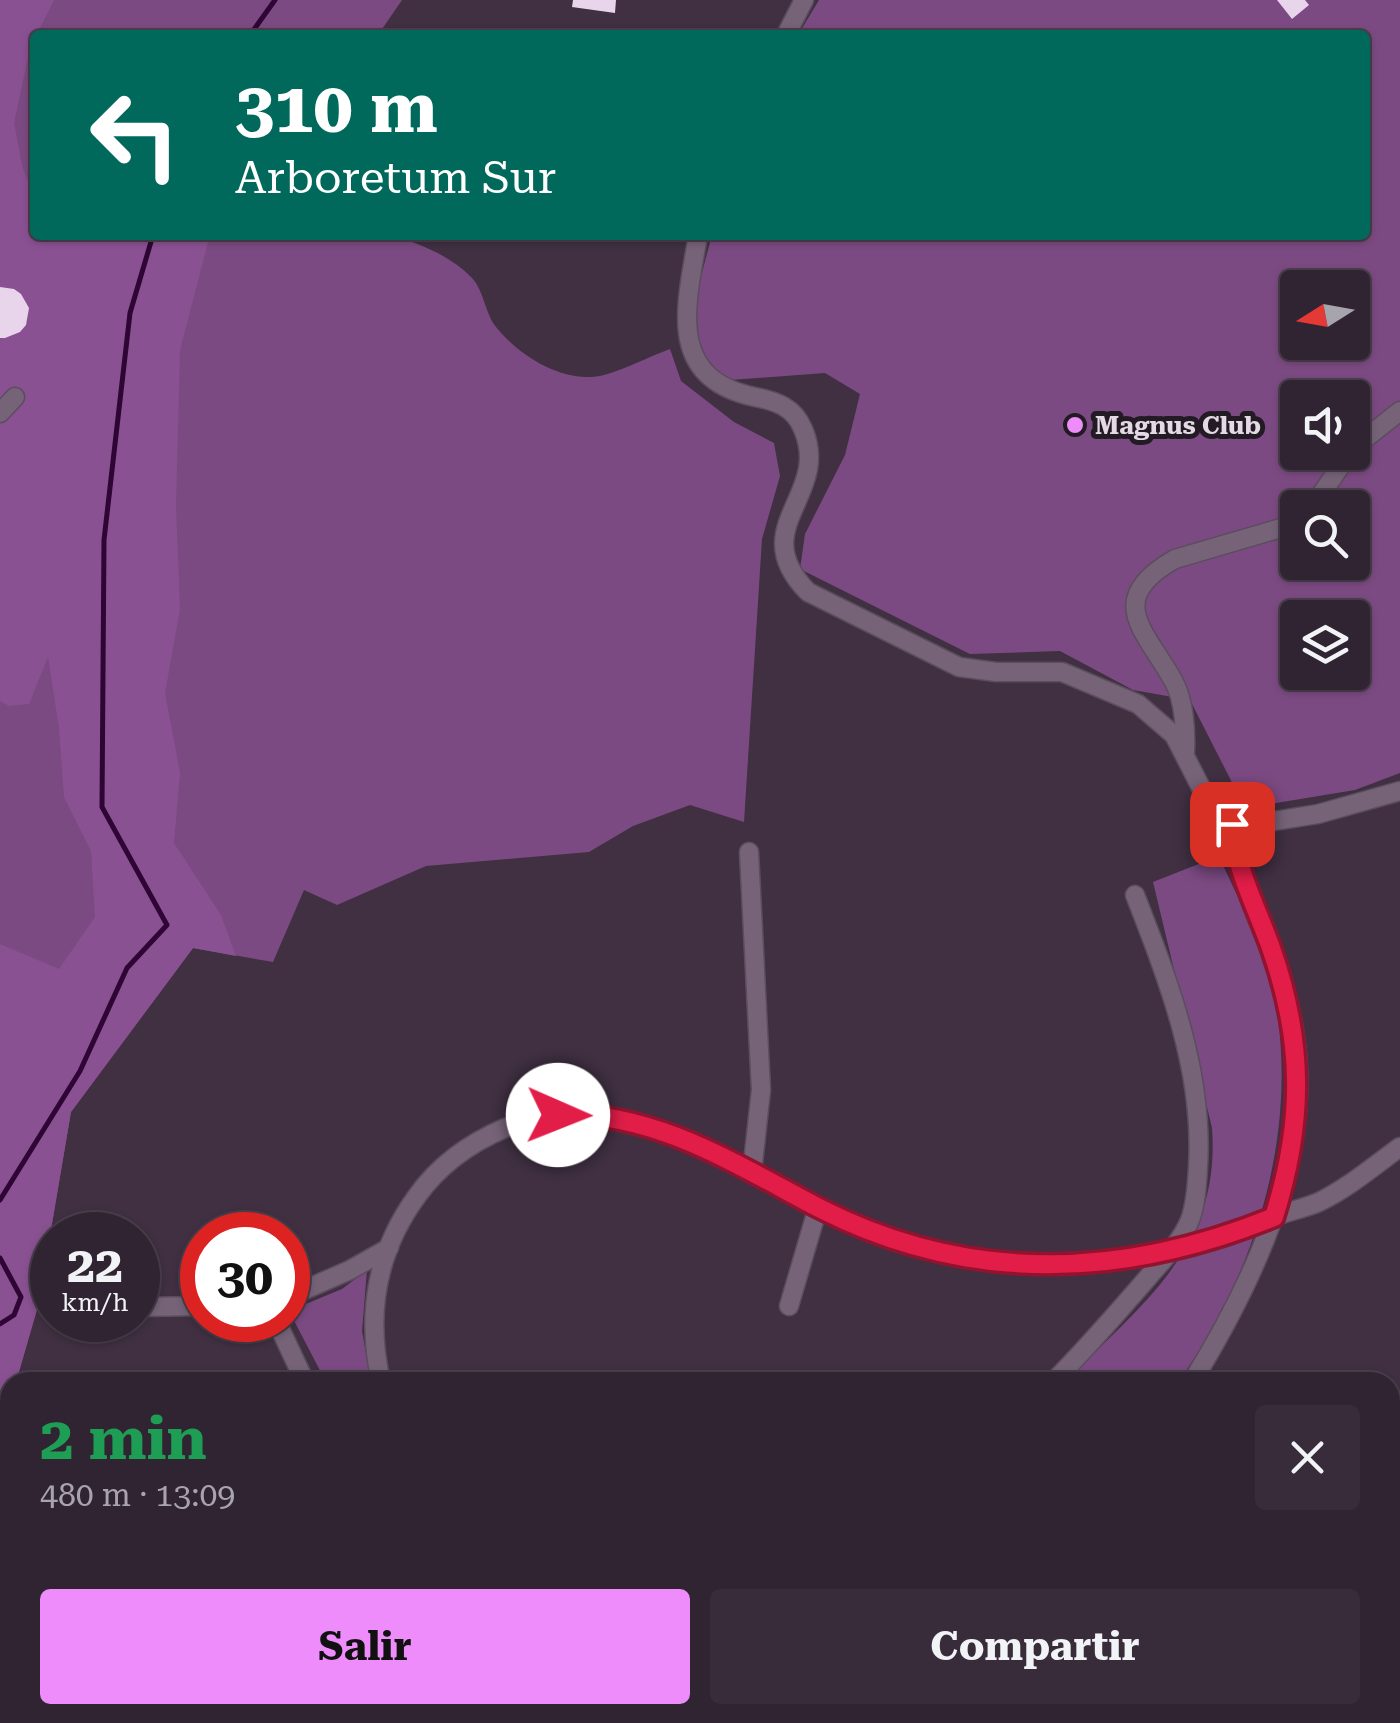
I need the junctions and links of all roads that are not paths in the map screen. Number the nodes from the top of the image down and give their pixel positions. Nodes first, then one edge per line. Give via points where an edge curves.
1 (804, 0) edge
2 (789, 30) edge
3 (697, 240) edge
4 (15, 397) dead end
5 (1400, 411) edge
6 (0, 413) edge
7 (1370, 435) edge
8 (1280, 527) edge
9 (1185, 754) junction
10 (1400, 792) edge
11 (1232, 824) junction
12 (748, 852) dead end
13 (1136, 895) dead end
14 (1400, 1147) edge
15 (752, 1172) junction
16 (818, 1207) junction
17 (1274, 1217) junction
18 (388, 1248) junction
19 (1170, 1251) junction
20 (310, 1287) edge
21 (789, 1306) dead end
22 (287, 1342) edge
23 (301, 1372) edge
24 (380, 1372) edge
25 (1063, 1372) edge
26 (1198, 1372) edge

1 - 2 street
3 - 9 street via 686,326 695,358 721,384 785,406 807,441 806,479 782,542 793,577 824,602 958,667 1062,672 1116,692 1161,721
4 - 6 street
5 - 7 street
8 - 9 street via 1175,559 1140,592 1136,616 1177,690
9 - 11 street via 1203,796
10 - 11 street via 1318,814
11 - 17 street via 1234,854 1288,1003 1298,1061 1294,1135
12 - 15 street via 761,1090
13 - 19 street via 1164,969 1195,1087 1197,1189 1190,1221
14 - 17 street via 1318,1202
15 - 16 street
15 - 18 street via 636,1122 577,1114 535,1119 492,1134 454,1158 408,1208
16 - 19 street via 884,1238 985,1261 1084,1264
16 - 21 street
17 - 19 street
17 - 26 street
18 - 20 street
18 - 24 street via 373,1318
19 - 25 street
22 - 23 street

